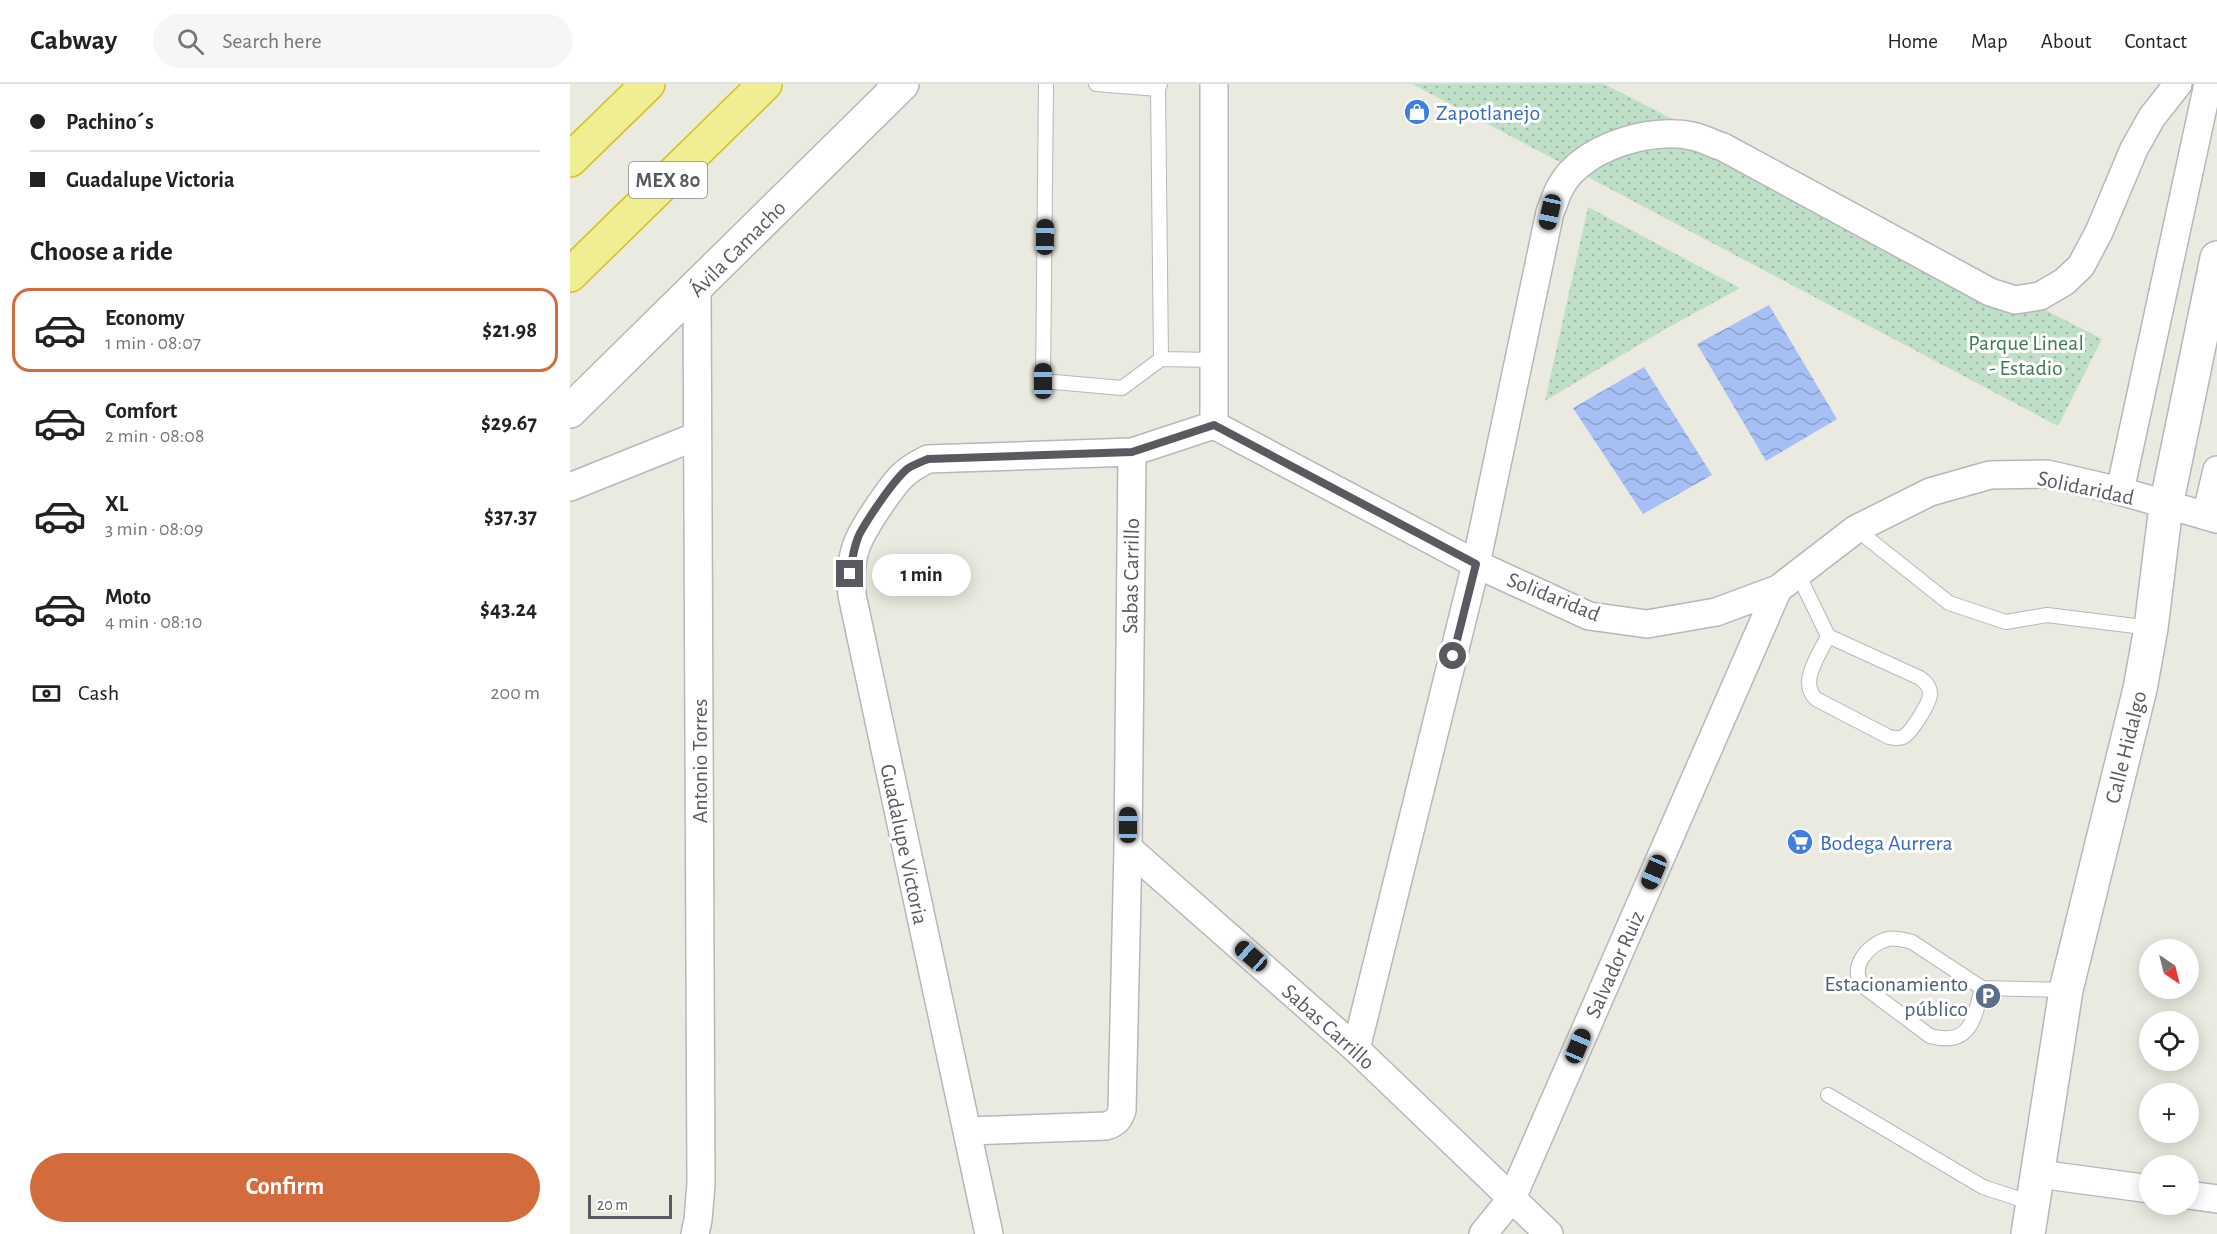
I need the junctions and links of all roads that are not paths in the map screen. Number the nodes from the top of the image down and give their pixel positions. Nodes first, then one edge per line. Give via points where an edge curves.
1 (648, 84) edge
2 (765, 84) edge
3 (902, 84) edge
4 (1046, 84) edge
5 (1096, 84) edge
6 (1214, 84) edge
7 (2178, 84) edge
8 (2208, 84) edge
9 (1159, 86) edge
10 (570, 160) edge
11 (2217, 258) edge
12 (570, 275) edge
13 (697, 288) junction
14 (1161, 359) junction
15 (1214, 360) junction
16 (570, 411) edge
17 (1214, 425) junction
18 (697, 436) junction
19 (1132, 452) junction
20 (2217, 470) edge
21 (570, 487) edge
22 (2120, 491) junction
23 (2166, 506) junction
24 (2212, 517) edge
25 (1856, 529) junction
26 (1476, 564) junction
27 (1788, 582) junction
28 (2151, 628) junction
29 (1828, 636) junction
30 (1128, 848) junction
31 (1982, 988) junction
32 (2066, 990) junction
33 (1356, 1049) junction
34 (1828, 1095) dead end
35 (967, 1131) junction
36 (2139, 1190) edge
37 (2199, 1197) edge
38 (1512, 1198) junction
39 (2217, 1199) edge
40 (2033, 1204) edge
41 (695, 1234) edge
42 (989, 1234) edge
43 (1483, 1234) edge
44 (1549, 1234) edge

1 - 10 highway
2 - 12 highway, MEX 80
3 - 13 main road, Ávila Camacho
4 - 14 lane via 1043,381 1122,388
5 - 9 lane
6 - 15 street
7 - 26 street via 2152,117 2134,149 2081,266 2040,296 2015,300 1990,292 1723,147 1692,136 1664,134 1638,138 1606,147 1579,165 1561,185 1550,212
8 - 22 street
9 - 14 lane
11 - 23 main road, Calle Hidalgo
13 - 16 main road, Ávila Camacho
13 - 18 street, Antonio Torres
14 - 15 lane
15 - 17 street
17 - 19 street
17 - 26 street, Solidaridad
18 - 21 street
18 - 41 street, Antonio Torres via 701,1184
19 - 30 street, Sabas Carrillo
19 - 35 street, Guadalupe Victoria via 928,459 908,468 896,481 860,534 853,555 852,595
20 - 24 street
22 - 23 street, Solidaridad
22 - 25 street, Solidaridad via 2047,474 1990,475 1930,492
23 - 24 street, Solidaridad
23 - 28 main road, Calle Hidalgo
25 - 27 street, Solidaridad
25 - 28 lane via 1949,603 2006,622 2047,615
26 - 27 street, Solidaridad via 1589,616 1647,624 1716,612
26 - 33 street
27 - 29 lane
27 - 38 street, Salvador Ruiz
28 - 32 main road, Calle Hidalgo via 2140,689
29 - 29 lane via 1927,684 1928,702 1905,736 1889,737 1810,694 1809,678
30 - 33 street, Sabas Carrillo
30 - 35 street via 1119,1118 1106,1126
31 - 31 lane via 1973,1024 1954,1039 1942,1040 1930,1036 1863,986 1856,972 1867,952 1877,944 1900,938
31 - 32 lane
32 - 40 main road, Calle Hidalgo
33 - 38 street, Sabas Carrillo
34 - 40 lane via 1983,1187
35 - 42 street, Guadalupe Victoria
36 - 40 street
37 - 39 street
38 - 43 street, Salvador Ruiz
38 - 44 street, Sabas Carrillo

